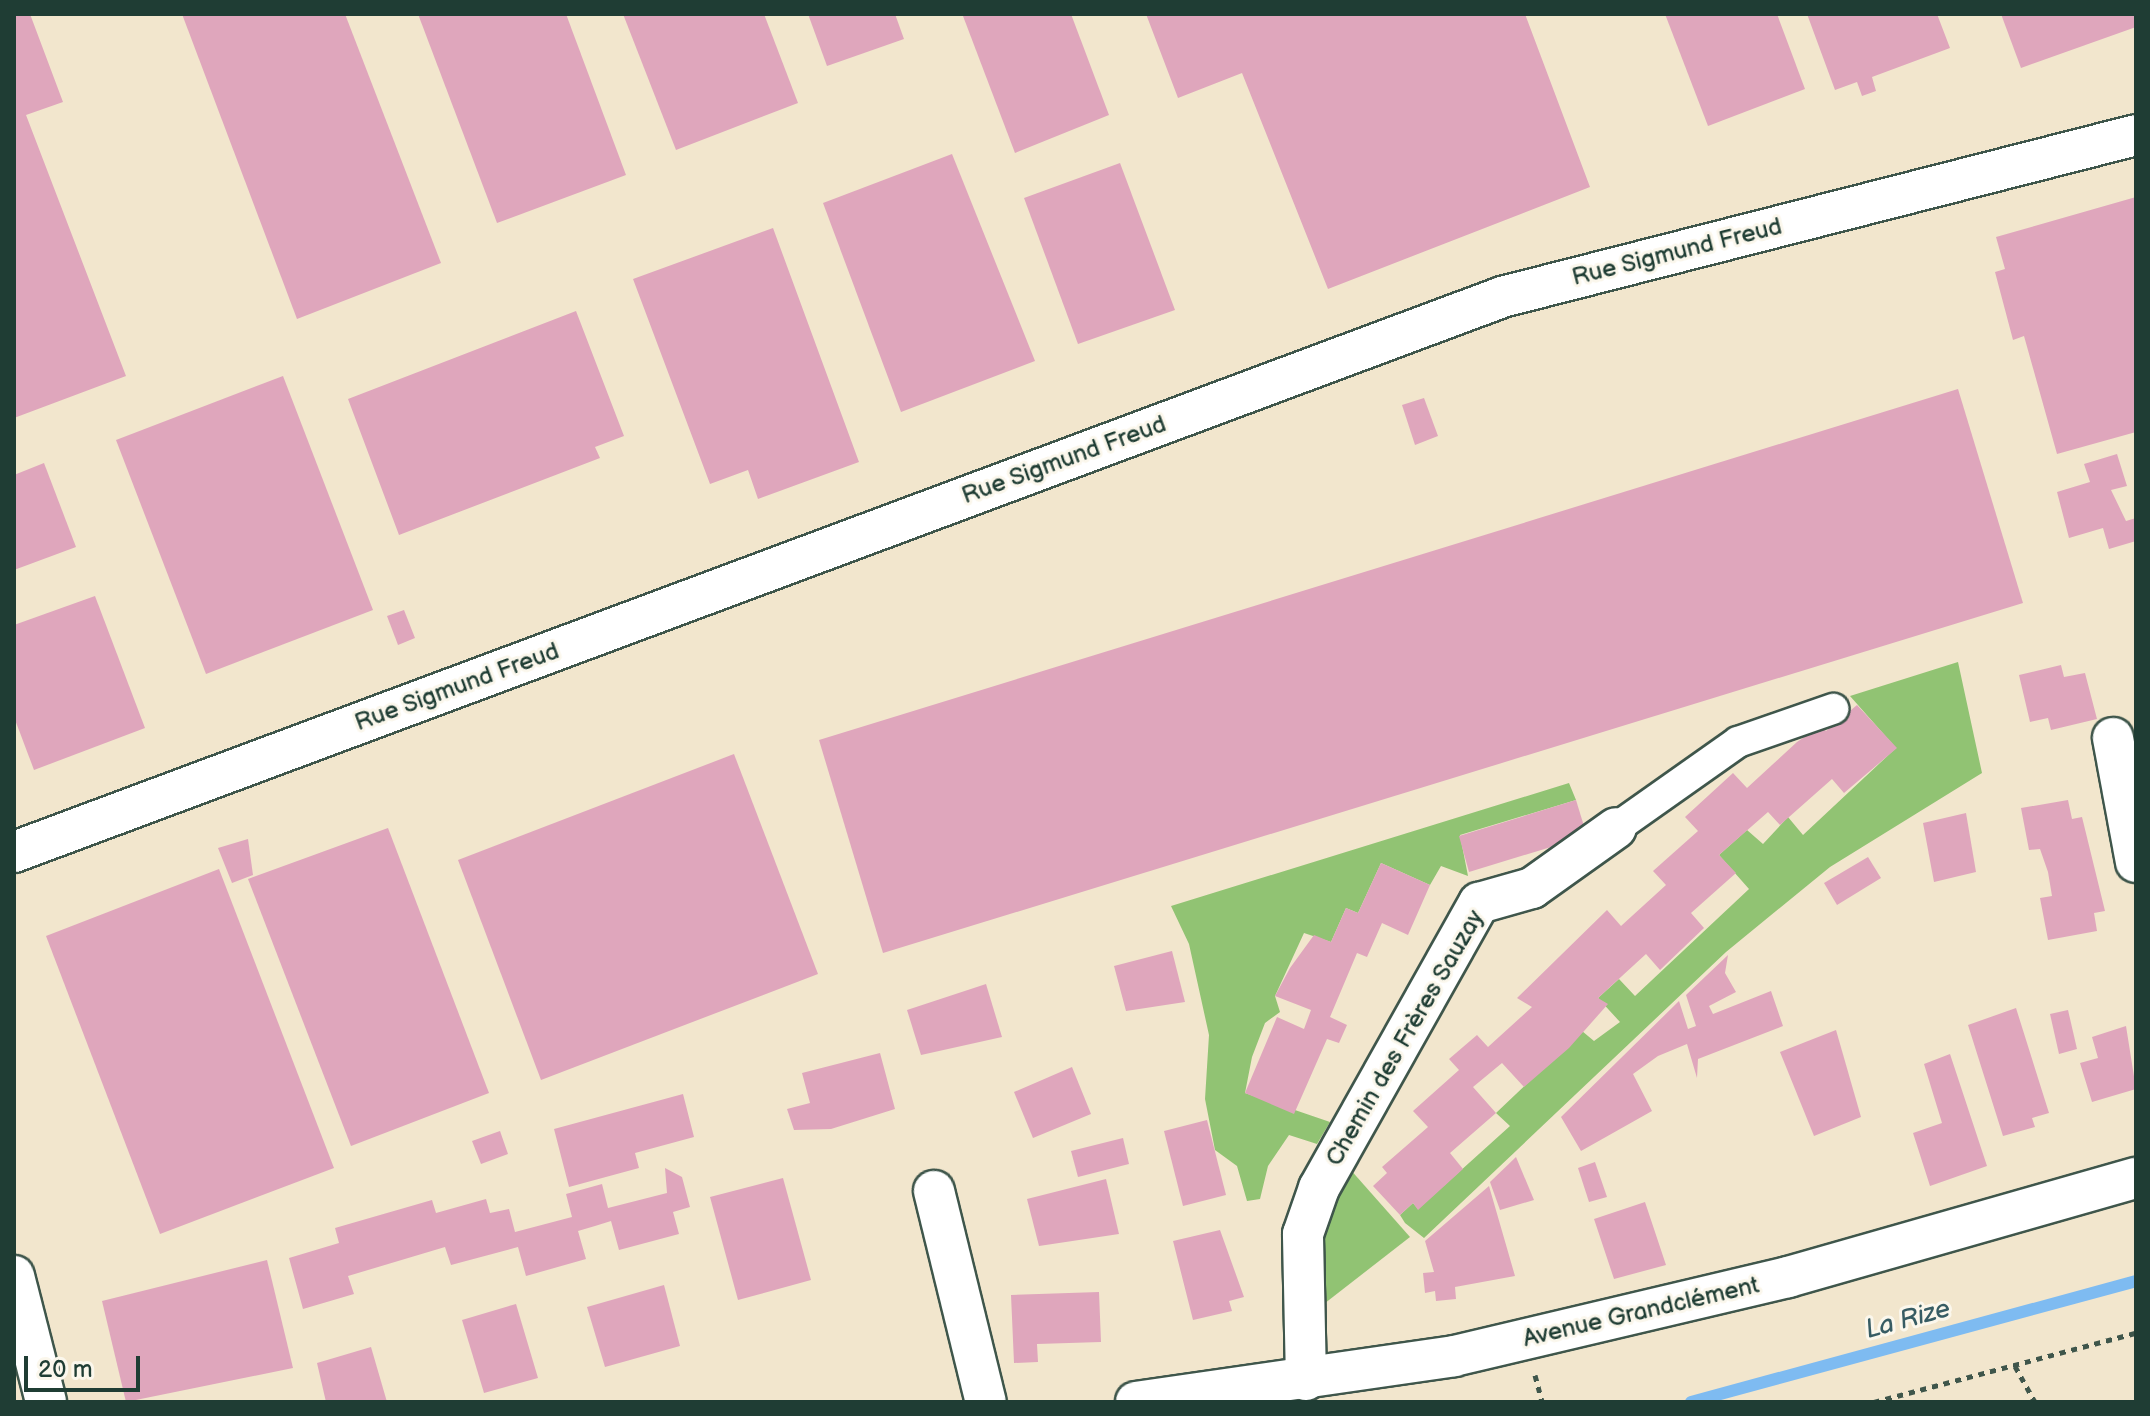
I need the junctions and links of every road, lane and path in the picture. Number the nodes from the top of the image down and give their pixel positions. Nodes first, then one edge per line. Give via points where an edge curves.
1 (2136, 135) edge
2 (1833, 709) dead end
3 (2113, 738) dead end
4 (1616, 828) joint
5 (14, 852) edge
6 (2136, 862) edge
7 (2136, 1178) edge
8 (934, 1191) dead end
9 (14, 1276) edge
10 (2136, 1333) edge
11 (2015, 1366) junction
12 (1535, 1372) dead end
13 (1306, 1380) junction
14 (46, 1402) edge
15 (986, 1402) edge
16 (1136, 1402) edge
17 (1542, 1402) edge
18 (1874, 1402) edge
19 (2035, 1402) edge

1 - 5 street, Rue Sigmund Freud via 1502,297
2 - 4 street, Chemin des Frères Sauzay via 1738,742
3 - 6 street
4 - 13 street, Chemin des Frères Sauzay via 1532,888 1479,903 1334,1161 1303,1234
7 - 13 street, Avenue Grandclément via 1788,1277 1454,1356
8 - 15 street
9 - 14 street
10 - 11 path
11 - 18 path
11 - 19 path
12 - 17 path
13 - 16 street, Avenue Grandclément

